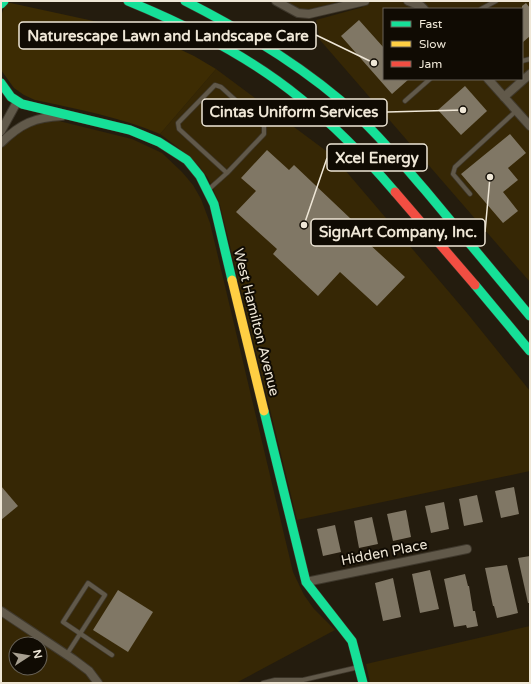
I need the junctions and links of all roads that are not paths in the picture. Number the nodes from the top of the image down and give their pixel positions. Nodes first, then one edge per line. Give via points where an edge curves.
1 (4, 1) edge
2 (128, 1) edge
3 (185, 1) edge
4 (276, 1) edge
5 (365, 1) edge
6 (408, 1) edge
7 (496, 1) edge
8 (1, 4) edge
9 (423, 8) edge
10 (483, 8) edge
11 (530, 74) edge
12 (429, 80) edge
13 (489, 80) edge
14 (1, 83) edge
15 (504, 97) junction
16 (405, 101) dead end
17 (17, 102) junction
18 (517, 111) junction
19 (69, 116) junction
20 (530, 126) edge
21 (1, 131) edge
22 (1, 143) edge
23 (227, 173) junction
24 (207, 191) junction
25 (470, 194) dead end
26 (530, 316) edge
27 (530, 351) edge
28 (467, 549) dead end
29 (306, 582) junction
30 (1, 611) edge
31 (81, 634) junction
32 (67, 654) junction
33 (112, 655) dead end
34 (359, 666) junction
35 (304, 682) edge
36 (98, 683) edge
37 (263, 683) edge
38 (363, 683) edge

1 - 8 main road
2 - 27 main road via 184,25 246,59 281,82 315,110 348,139 377,171
3 - 26 main road via 267,45 317,81 359,118 392,151
4 - 5 street via 298,13 309,14
6 - 9 street
7 - 10 lane
11 - 15 street
12 - 16 lane
13 - 15 street
14 - 17 main road
15 - 18 street
17 - 19 main road, West Hamilton Avenue
17 - 21 street
18 - 20 street
18 - 25 lane via 455,166 453,174
19 - 22 street via 31,121 18,128
19 - 24 main road, West Hamilton Avenue via 130,130 178,153 199,174
23 - 23 lane via 264,134 264,126 221,87 215,85 178,123 180,129
23 - 24 lane
24 - 29 main road, West Hamilton Avenue via 214,204
28 - 29 street, Hidden Place
29 - 34 main road, West Hamilton Avenue via 352,641
30 - 32 street
31 - 31 lane via 106,595 88,583 63,622
31 - 32 lane
31 - 33 lane
32 - 36 street via 89,671
34 - 35 lane
34 - 38 main road, West Hamilton Avenue
35 - 37 lane via 275,680

